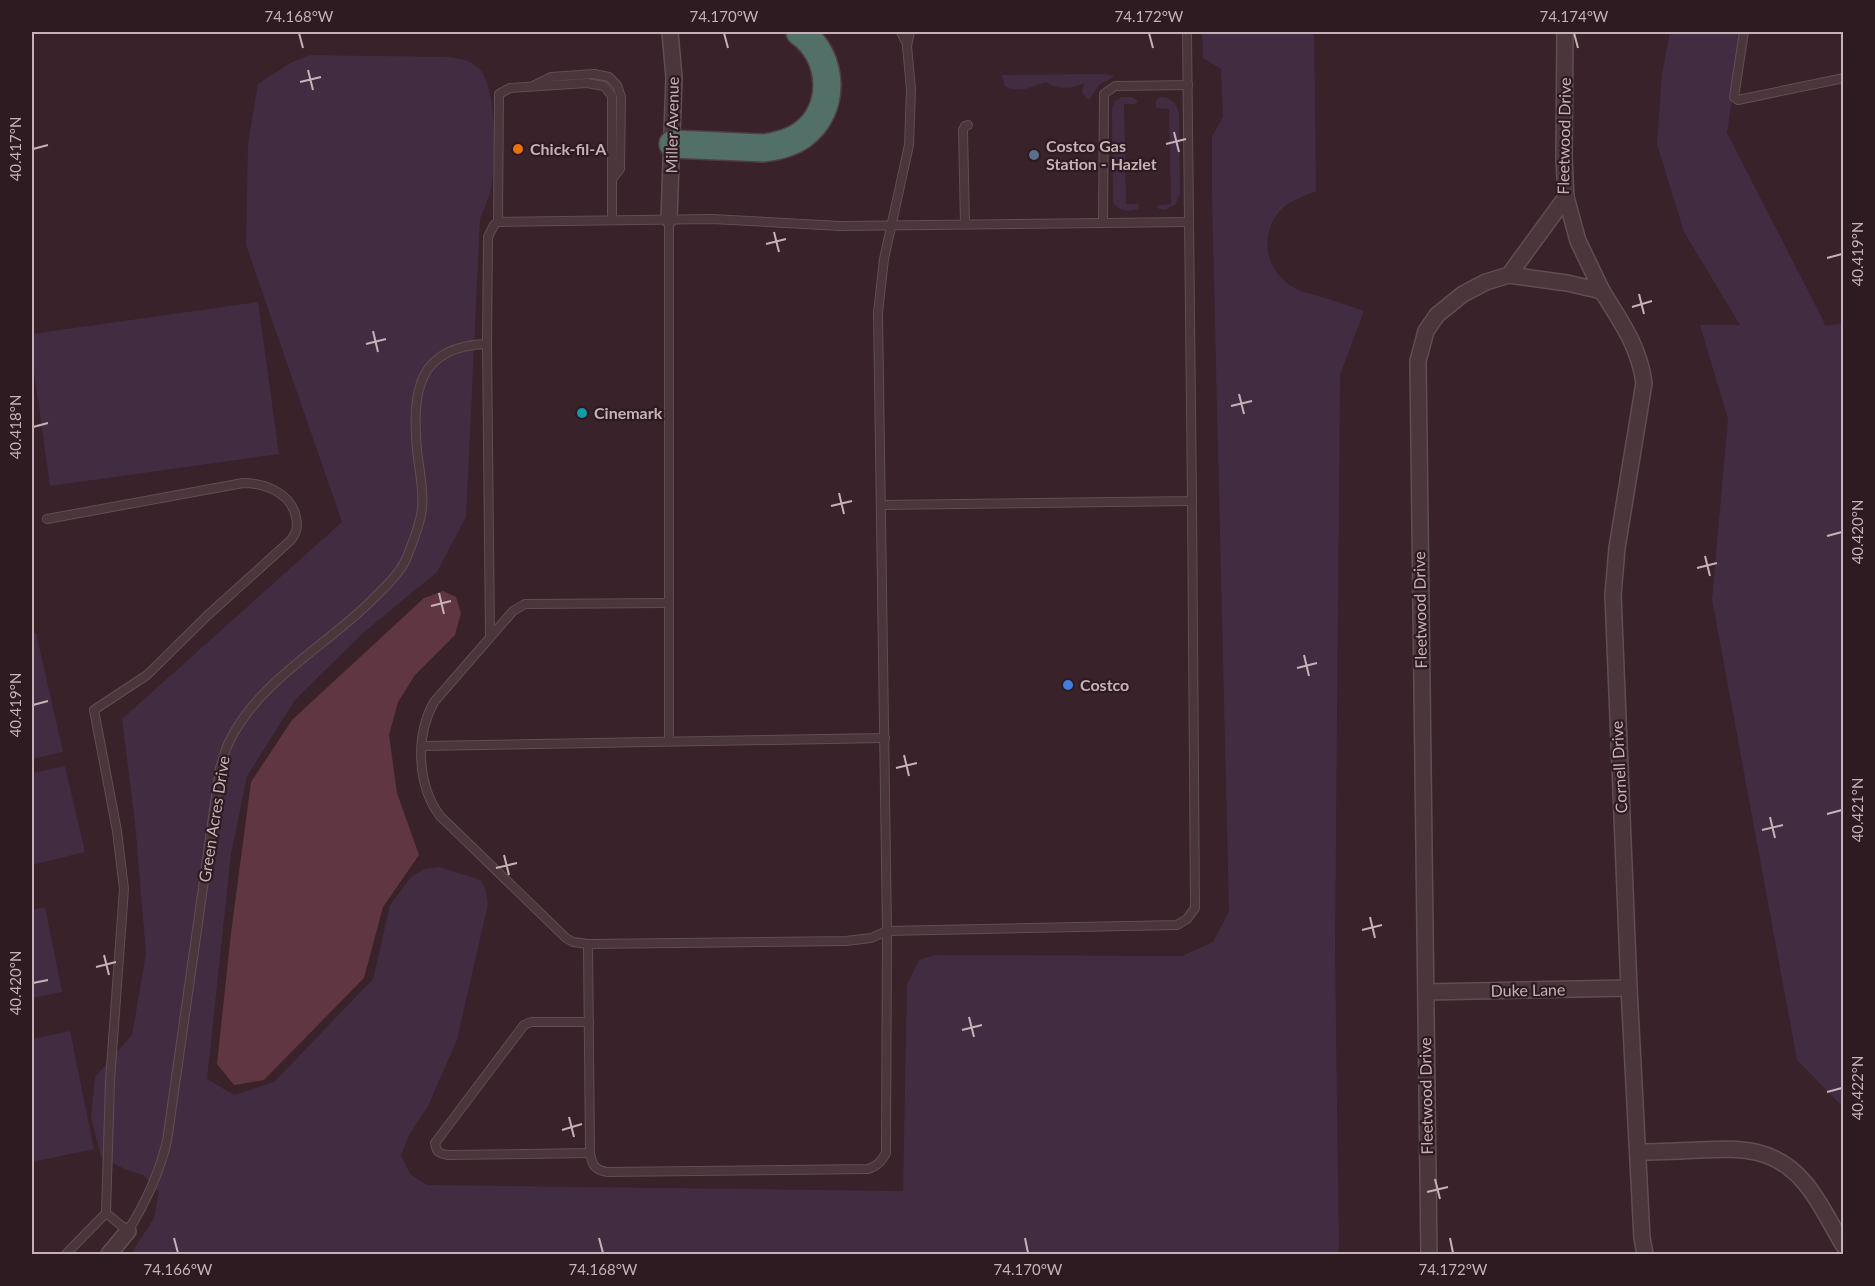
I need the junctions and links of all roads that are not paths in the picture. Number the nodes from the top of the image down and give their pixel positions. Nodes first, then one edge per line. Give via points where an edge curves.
1 (670, 32) edge
2 (800, 32) edge
3 (901, 32) edge
4 (910, 32) edge
5 (1187, 32) edge
6 (1565, 32) edge
7 (1744, 32) edge
8 (907, 46) junction
9 (1844, 78) edge
10 (1188, 85) junction
11 (968, 124) dead end
12 (673, 144) junction
13 (1566, 197) junction
14 (669, 219) junction
15 (612, 220) junction
16 (498, 222) junction
17 (1103, 222) junction
18 (1189, 222) junction
19 (892, 224) junction
20 (965, 224) junction
21 (1509, 275) junction
22 (1602, 291) junction
23 (487, 344) junction
24 (1192, 501) junction
25 (882, 505) junction
26 (46, 519) dead end
27 (669, 603) junction
28 (490, 637) junction
29 (885, 738) junction
30 (669, 741) junction
31 (422, 746) junction
32 (887, 931) junction
33 (588, 944) junction
34 (1629, 988) junction
35 (1426, 992) junction
36 (589, 1022) junction
37 (1638, 1152) junction
38 (590, 1153) junction
39 (106, 1213) junction
40 (128, 1231) junction
41 (1844, 1246) edge
42 (66, 1254) edge
43 (109, 1254) edge
44 (1429, 1254) edge
45 (1645, 1254) edge

1 - 12 street, Miller Avenue
2 - 12 highway via 815,46 828,80 824,107 804,134 764,148
3 - 8 lane
4 - 8 lane
5 - 10 lane
6 - 13 street, Fleetwood Drive
7 - 9 lane via 1734,97 1738,100
8 - 19 lane via 911,128
10 - 17 lane via 1115,86 1106,91 1102,100
10 - 18 lane
11 - 20 lane via 963,130
12 - 14 street, Miller Avenue
13 - 21 street, Fleetwood Drive
13 - 22 street, Cornell Drive via 1578,241
14 - 15 lane
14 - 19 lane via 830,226
14 - 27 lane
15 - 16 lane
15 - 16 lane via 613,103 610,92 594,83 507,88 499,94
16 - 23 lane via 488,237
17 - 18 lane
17 - 20 lane
18 - 24 lane
19 - 20 lane
19 - 25 lane via 878,313
21 - 22 street
21 - 35 street, Fleetwood Drive via 1486,282 1445,307 1426,331 1418,361
22 - 34 street, Cornell Drive via 1634,345 1644,383 1613,595
23 - 28 lane
23 - 40 lane, Green Acres Drive via 471,344 442,354 422,377 416,418 422,508 417,534 405,561 387,586 359,613 267,690 246,713 228,743 220,768 167,1141 153,1185
24 - 25 lane
24 - 32 lane via 1195,908 1177,925
25 - 29 lane
26 - 39 lane via 254,483 287,498 297,521 291,540 147,675 94,711 124,889 110,1082
27 - 28 lane via 525,604 513,610
27 - 30 lane
28 - 31 lane via 434,702 424,723
29 - 30 lane
29 - 32 lane
30 - 31 lane
31 - 33 lane via 425,787 440,816 566,938
32 - 33 lane via 871,938 846,941
32 - 38 lane via 886,1153 876,1167 607,1172 598,1170
33 - 36 lane
34 - 35 street, Duke Lane
34 - 37 street, Cornell Drive
35 - 44 street, Fleetwood Drive
36 - 38 lane
36 - 38 lane via 524,1025 435,1143 436,1150 448,1155
37 - 41 street via 1738,1148 1769,1155 1806,1184
37 - 45 street, Cornell Drive
39 - 40 lane
39 - 42 lane
40 - 43 street, Green Acres Drive

